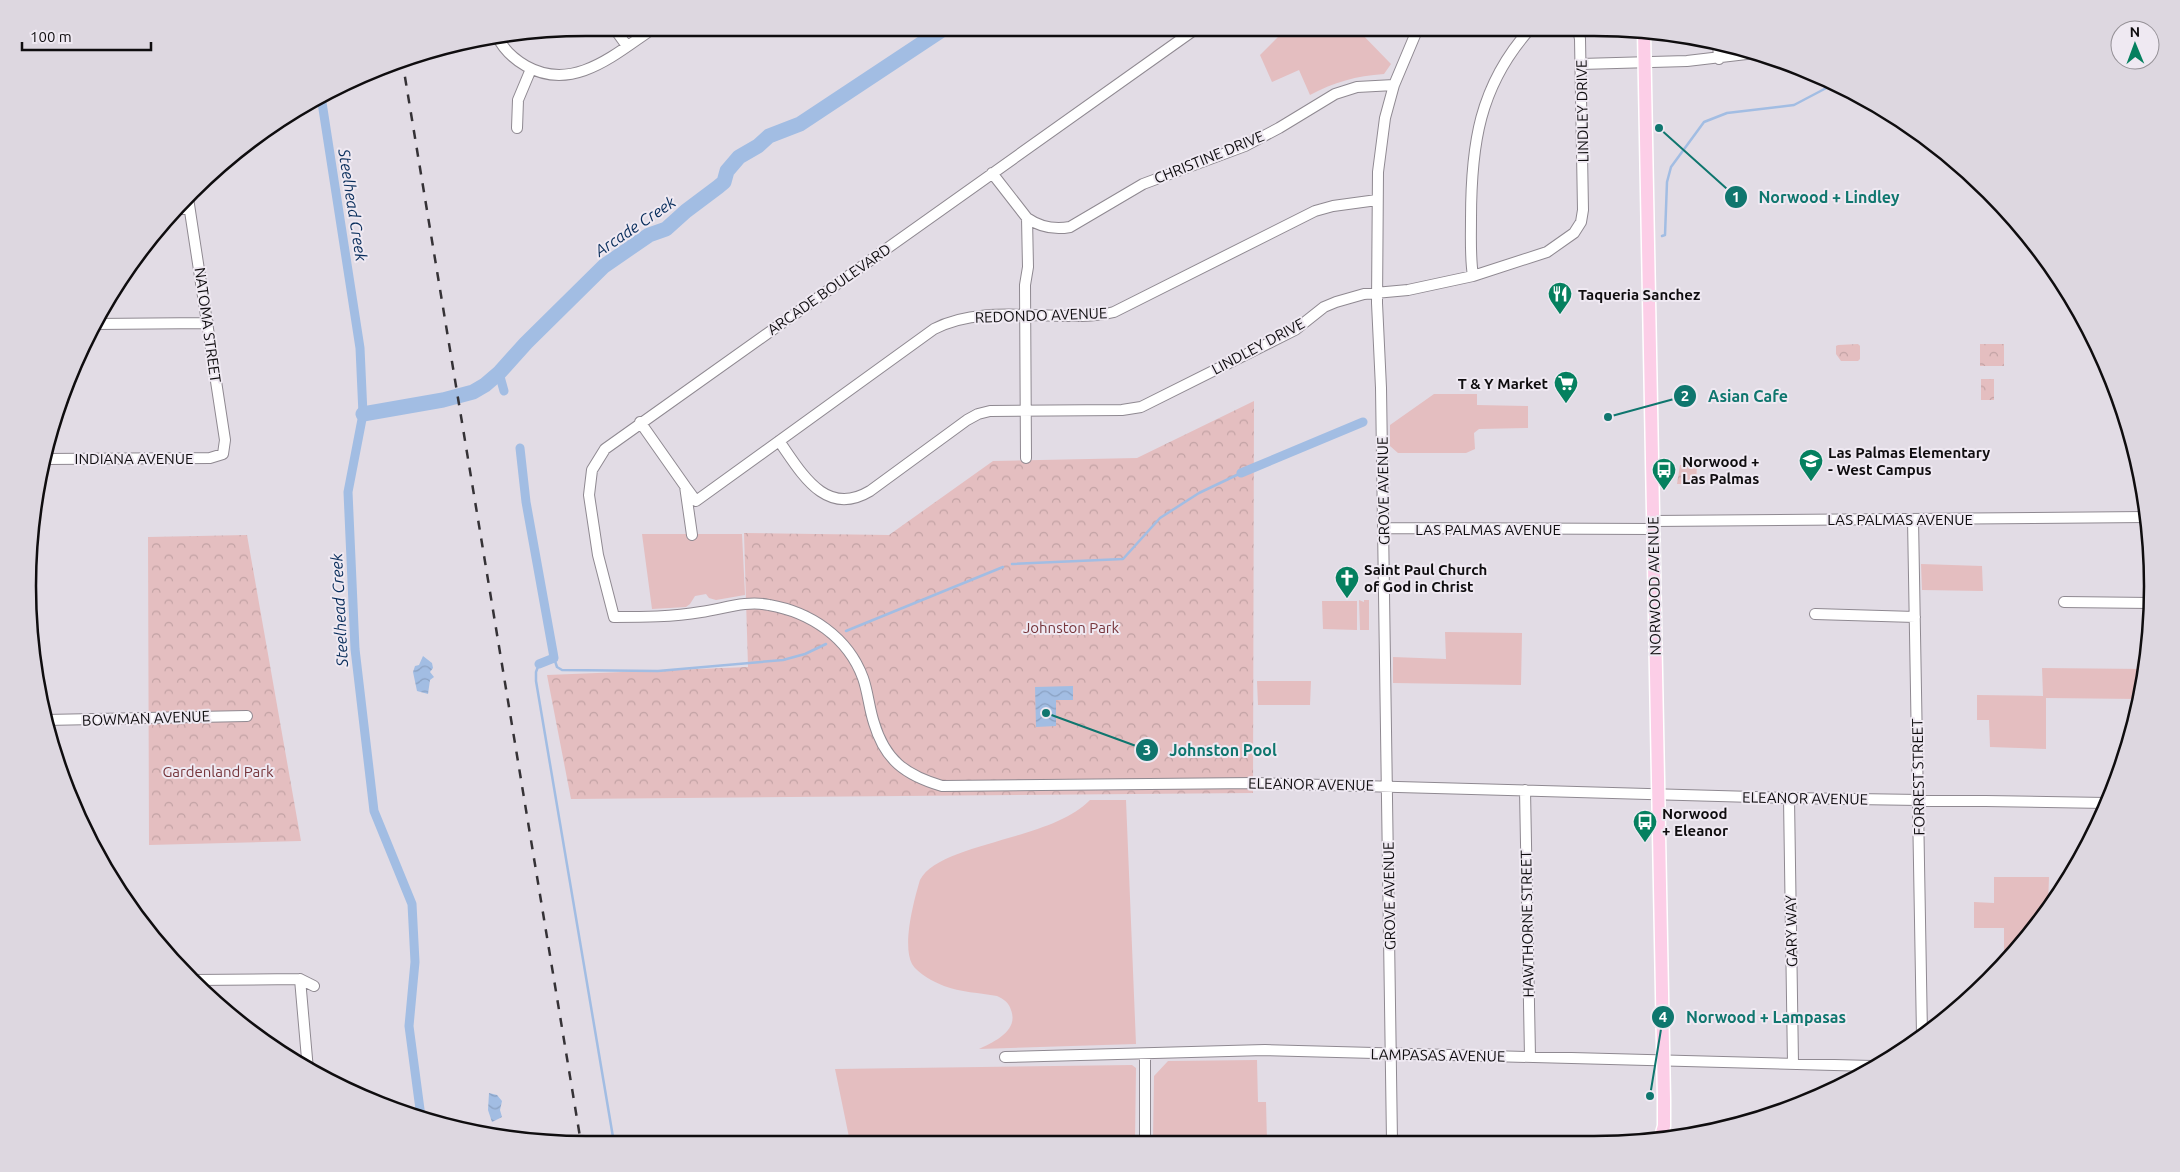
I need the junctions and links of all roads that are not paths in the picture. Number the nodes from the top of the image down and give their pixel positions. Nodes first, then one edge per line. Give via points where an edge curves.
1 (620, 36) edge
2 (642, 36) edge
3 (1186, 36) edge
4 (1415, 36) edge
5 (1525, 36) edge
6 (1579, 36) edge
7 (1644, 39) edge
8 (502, 43) edge
9 (627, 46) junction
10 (1718, 51) edge
11 (1739, 56) edge
12 (1719, 59) junction
13 (1645, 63) junction
14 (1581, 64) junction
15 (531, 69) junction
16 (1394, 85) junction
17 (517, 128) dead end
18 (992, 173) junction
19 (1377, 200) junction
20 (189, 209) edge
21 (1027, 218) junction
22 (1472, 276) junction
23 (1377, 293) junction
24 (1025, 316) junction
25 (208, 323) junction
26 (103, 324) edge
27 (1026, 411) junction
28 (640, 422) junction
29 (779, 441) junction
30 (223, 454) joint
31 (1026, 458) dead end
32 (52, 459) edge
33 (685, 486) junction
34 (2139, 517) edge
35 (1913, 519) junction
36 (1653, 525) junction
37 (1383, 528) junction
38 (692, 536) dead end
39 (2064, 602) dead end
40 (2144, 603) edge
41 (1816, 614) dead end
42 (614, 617) joint
43 (1915, 617) junction
44 (247, 716) dead end
45 (53, 720) edge
46 (1387, 786) junction
47 (1525, 790) junction
48 (1658, 794) junction
49 (1789, 798) junction
50 (1918, 800) junction
51 (2099, 803) edge
52 (300, 979) junction
53 (203, 980) edge
54 (314, 986) dead end
55 (1922, 1027) edge
56 (1392, 1054) junction
57 (1145, 1055) junction
58 (1005, 1057) dead end
59 (1530, 1057) junction
60 (307, 1060) edge
61 (1662, 1060) junction
62 (1793, 1064) junction
63 (1862, 1066) edge
64 (1664, 1117) junction
65 (1666, 1131) edge
66 (1661, 1132) edge
67 (1145, 1136) edge
68 (1392, 1136) edge

1 - 9 street
2 - 9 street
3 - 18 street, ARCADE BOULEVARD
4 - 16 street, GROVE AVENUE
5 - 22 street via 1500,70 1486,100 1475,139 1471,180
6 - 14 street, LINDLEY DRIVE
7 - 13 main road, NORWOOD AVENUE
8 - 15 street via 510,54
9 - 15 street via 582,72 556,75
10 - 12 street
11 - 12 street
12 - 13 street
13 - 14 street
13 - 36 main road, NORWOOD AVENUE
14 - 22 street, LINDLEY DRIVE via 1584,210 1581,222 1570,237 1547,252
15 - 17 street via 518,100
16 - 19 street, GROVE AVENUE via 1381,142
16 - 21 street, CHRISTINE DRIVE via 1357,87 1335,94 1245,146 1143,184 1070,227 1044,227
18 - 21 street
18 - 28 street, ARCADE BOULEVARD
19 - 23 street, GROVE AVENUE
19 - 24 street, REDONDO AVENUE via 1315,212 1114,312 1093,316
20 - 25 street, NATOMA STREET
21 - 24 street
22 - 23 street, LINDLEY DRIVE via 1408,290
23 - 27 street, LINDLEY DRIVE via 1336,302 1295,330 1141,407
23 - 37 street, GROVE AVENUE
24 - 27 street
24 - 29 street, REDONDO AVENUE via 970,317 934,329
25 - 26 street
25 - 30 street, NATOMA STREET via 225,440
27 - 29 street, LINDLEY DRIVE via 990,412 973,417 870,491 852,498 833,498 816,489
27 - 31 street
28 - 33 street
28 - 42 street, ARCADE BOULEVARD via 605,449 592,470 590,482 598,555
29 - 33 street, REDONDO AVENUE via 696,501
30 - 32 street, INDIANA AVENUE via 210,458
33 - 38 street
34 - 35 street, LAS PALMAS AVENUE
35 - 36 street, LAS PALMAS AVENUE
35 - 43 street, FORREST STREET
36 - 37 street, LAS PALMAS AVENUE
36 - 48 main road, NORWOOD AVENUE
37 - 46 street, GROVE AVENUE
39 - 40 street
41 - 43 street
42 - 46 street, ELEANOR AVENUE via 662,617 740,604 766,604 791,609 815,620 851,655 863,678 882,746 897,765 918,779 942,786 1255,783
43 - 50 street, FORREST STREET
44 - 45 street, BOWMAN AVENUE
46 - 47 street, ELEANOR AVENUE
46 - 56 street, GROVE AVENUE
47 - 48 street, ELEANOR AVENUE
47 - 59 street, HAWTHORNE STREET
48 - 49 street, ELEANOR AVENUE
48 - 61 main road, NORWOOD AVENUE
49 - 50 street, ELEANOR AVENUE
49 - 62 street, GARY WAY
50 - 51 street, ELEANOR AVENUE
50 - 55 street, FORREST STREET
52 - 53 street
52 - 54 street
52 - 60 street
56 - 57 street, LAMPASAS AVENUE via 1256,1050
56 - 59 street, LAMPASAS AVENUE
56 - 68 street, GROVE AVENUE
57 - 58 street, LAMPASAS AVENUE
57 - 67 street
59 - 61 street, LAMPASAS AVENUE
61 - 62 street, LAMPASAS AVENUE
61 - 64 main road, NORWOOD AVENUE
62 - 63 street, LAMPASAS AVENUE
64 - 65 main road
64 - 66 main road, NORWOOD AVENUE

